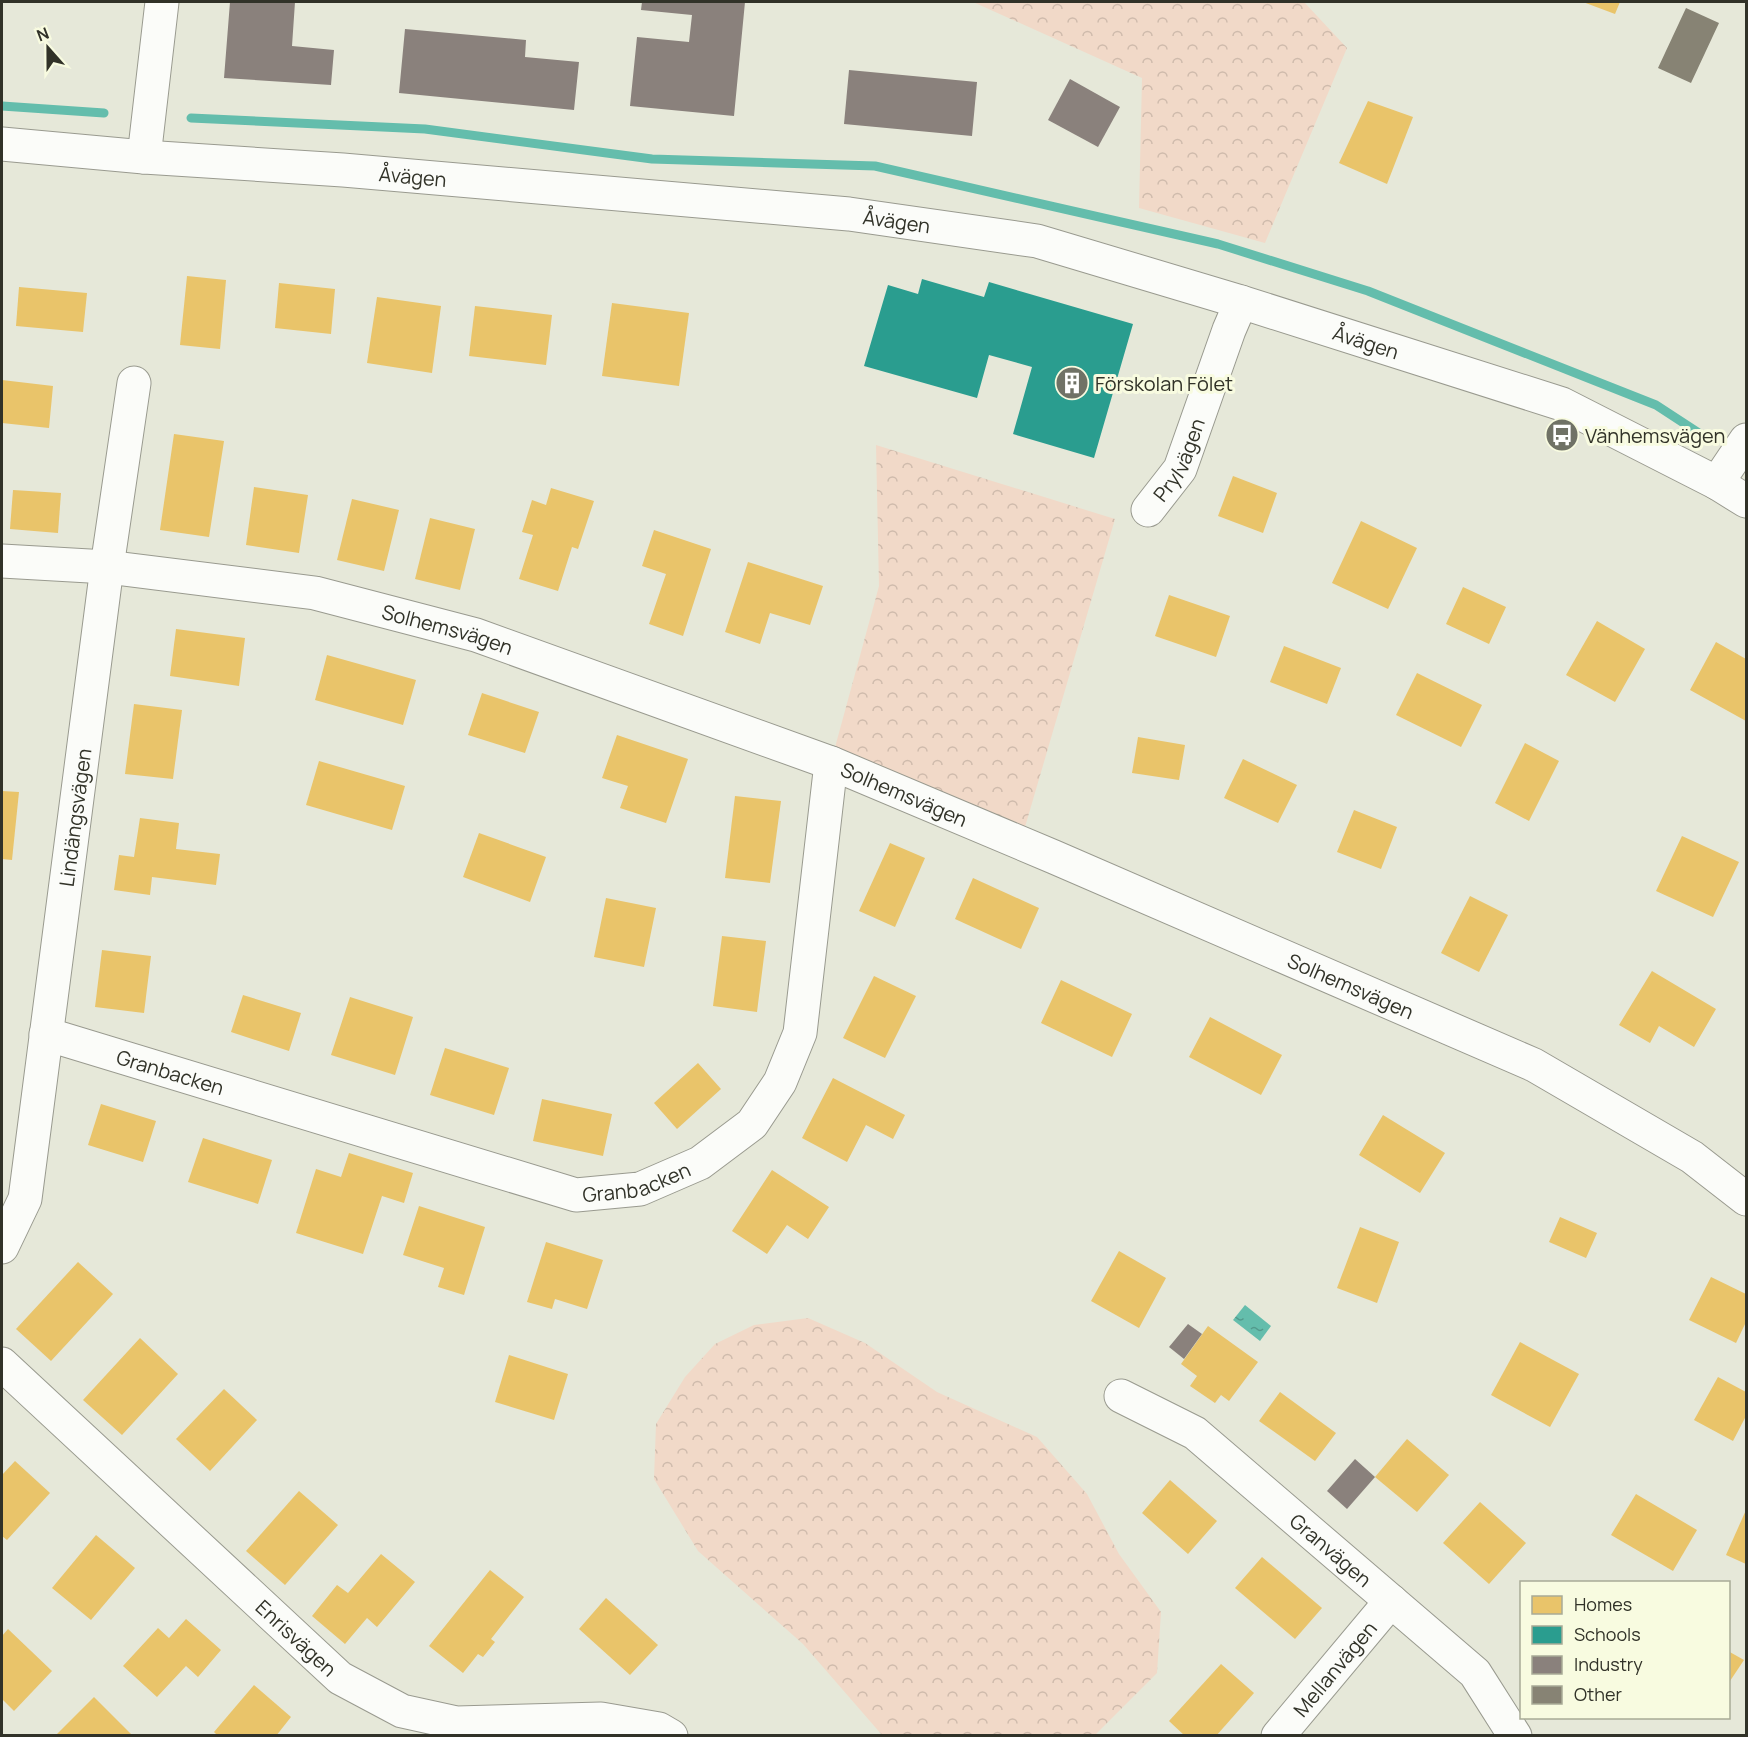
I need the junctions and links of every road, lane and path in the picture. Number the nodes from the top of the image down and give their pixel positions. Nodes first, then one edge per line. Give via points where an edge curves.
1 (162, 2) edge
2 (2, 144) edge
3 (144, 157) junction
4 (1241, 302) junction
5 (134, 383) dead end
6 (1746, 440) edge
7 (1718, 483) junction
8 (1746, 501) edge
9 (1148, 510) dead end
10 (2, 561) edge
11 (107, 567) junction
12 (831, 763) junction
13 (46, 1034) junction
14 (1746, 1199) edge
15 (2, 1247) edge
16 (2, 1364) edge
17 (1121, 1396) dead end
18 (1391, 1601) junction
19 (670, 1736) edge
20 (1278, 1736) edge
21 (1515, 1736) edge

1 - 3 street
2 - 3 street, Åvägen
3 - 4 street, Åvägen via 343,170 837,213 944,226 1037,241
4 - 7 street, Åvägen via 1562,404
4 - 9 street, Prylvägen via 1180,469
5 - 11 street, Lindängsvägen
6 - 7 street
7 - 8 street, Åvägen
10 - 11 street, Solhemsvägen
11 - 12 street, Solhemsvägen via 315,593 476,635
11 - 13 street, Lindängsvägen
12 - 13 street, Granbacken via 800,1033 780,1082 752,1124 700,1163 640,1189 576,1195
12 - 14 street, Solhemsvägen via 1534,1065 1692,1157
13 - 15 street, Lindängsvägen via 25,1199
16 - 19 street, Enrisvägen via 340,1678 402,1711 457,1723 601,1719 659,1729
17 - 18 street, Granvägen via 1195,1433
18 - 20 street, Mellanvägen
18 - 21 street, Granvägen via 1475,1673

